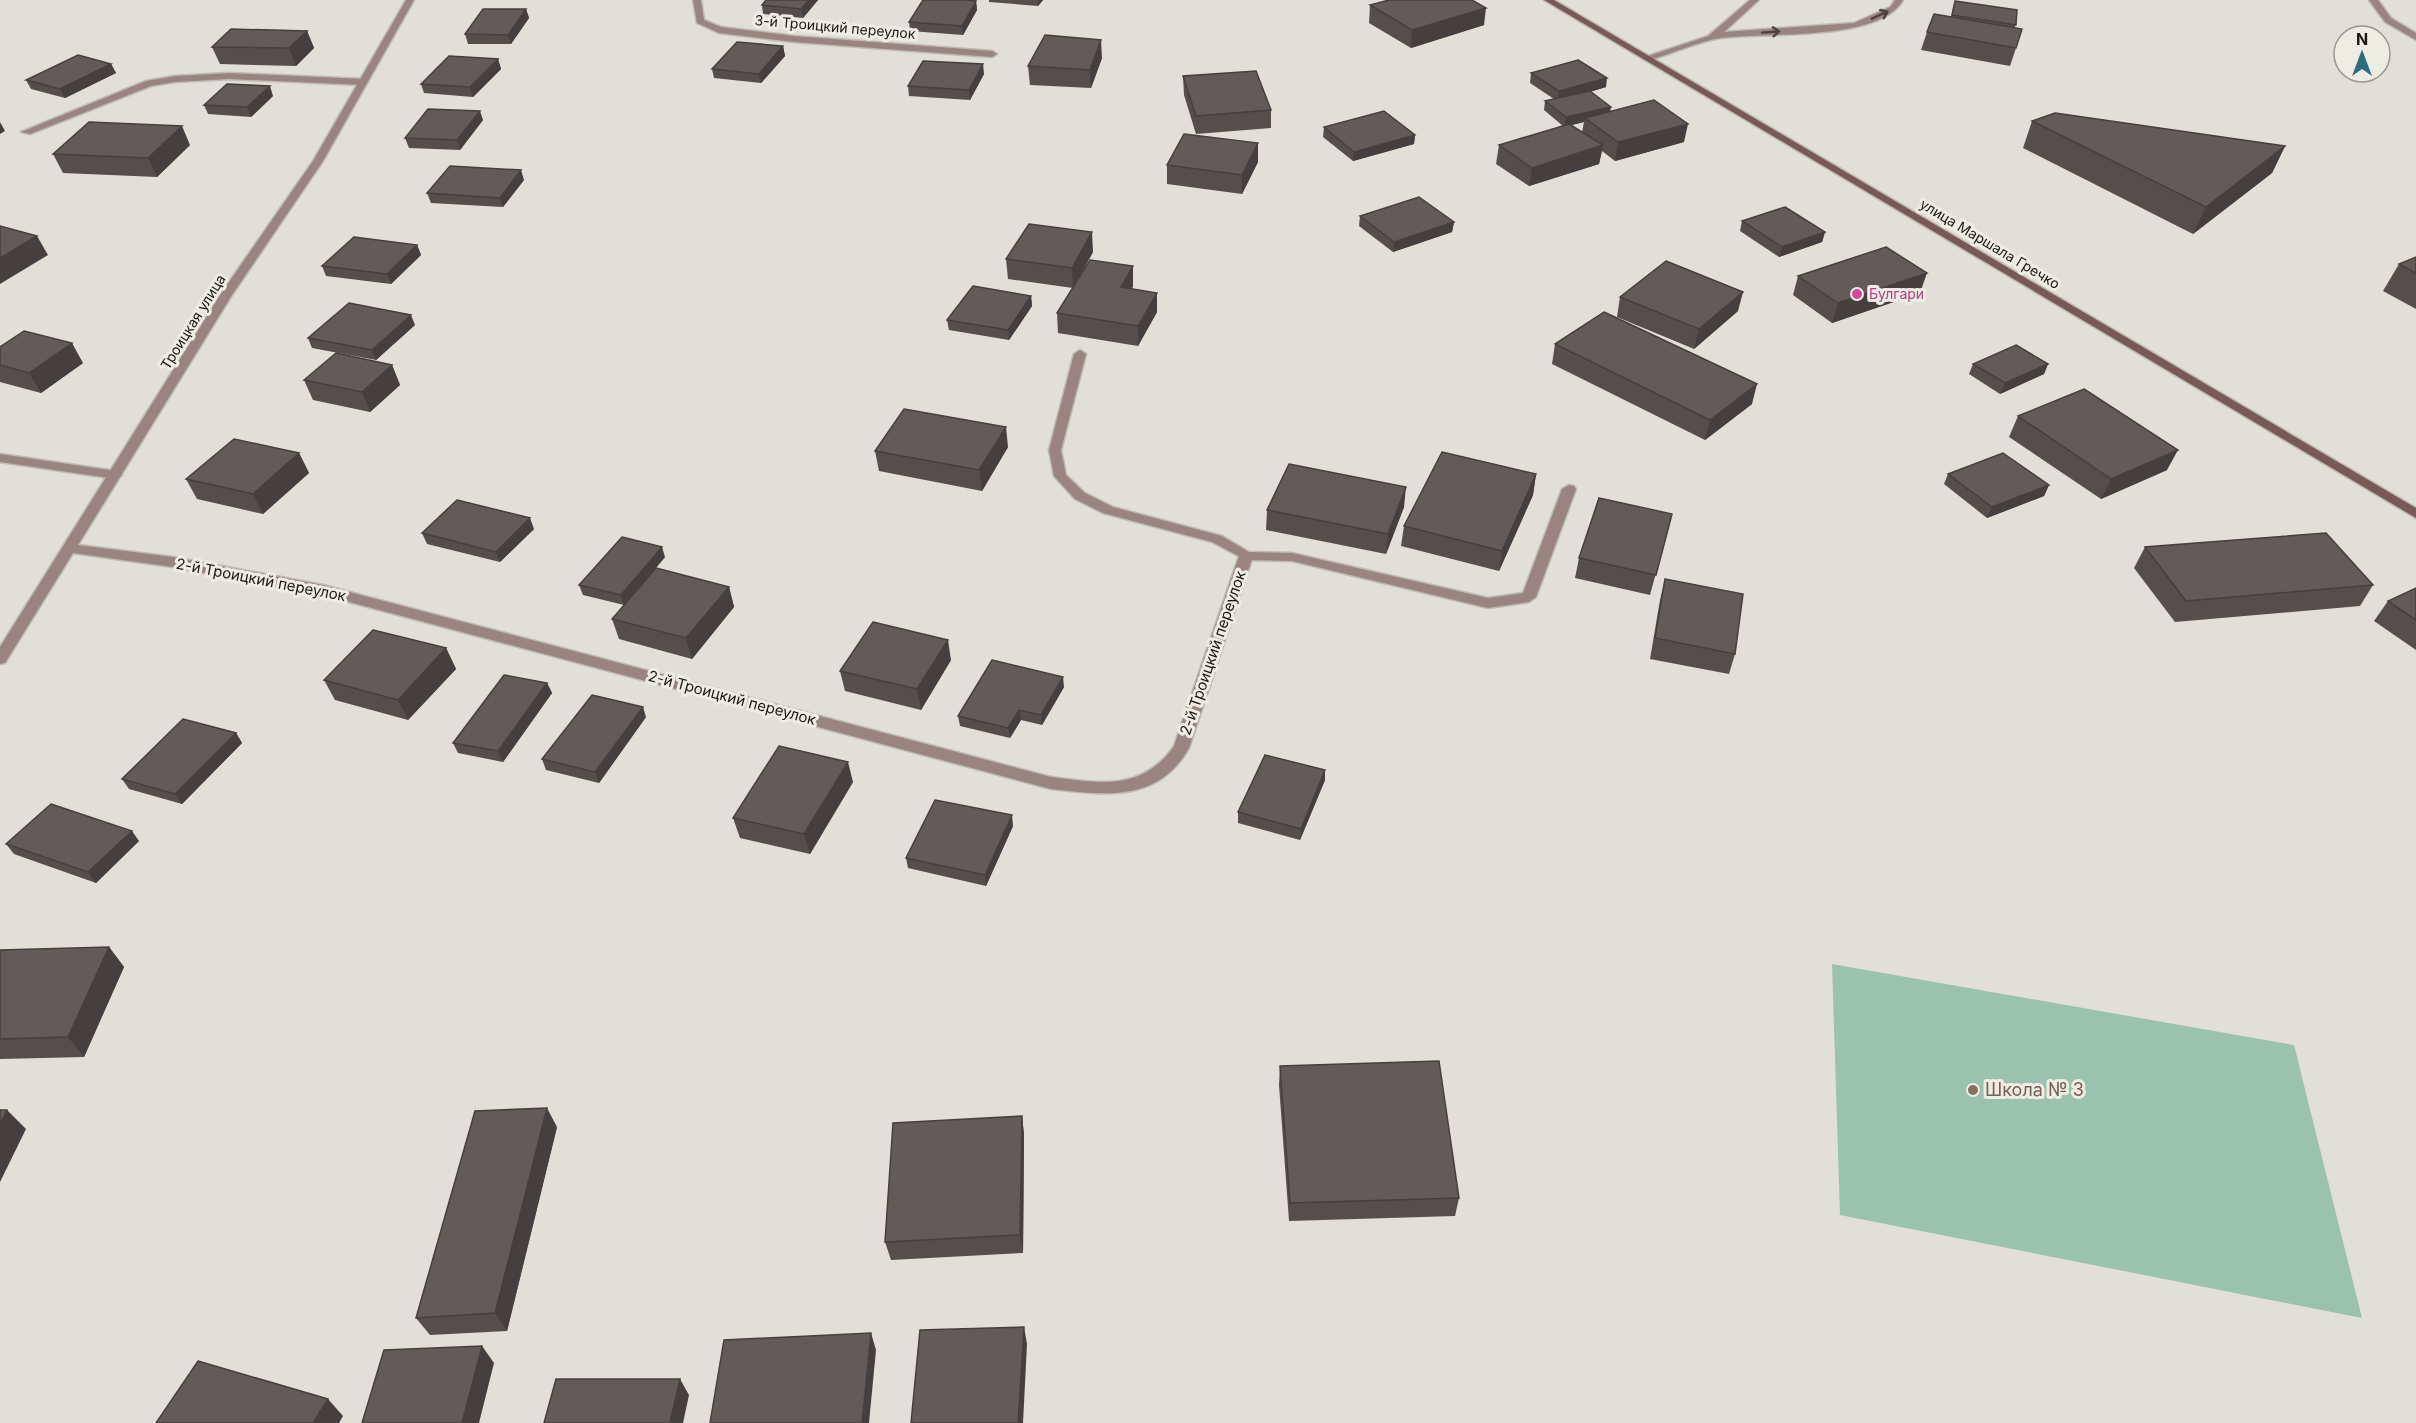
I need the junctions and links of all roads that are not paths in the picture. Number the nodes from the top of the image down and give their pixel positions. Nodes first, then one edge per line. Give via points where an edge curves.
1 (410, 0) edge
2 (697, 0) edge
3 (1548, 0) edge
4 (1755, 0) edge
5 (1899, 0) edge
6 (2373, 0) edge
7 (1713, 37) junction
8 (2416, 37) edge
9 (992, 54) dead end
10 (1647, 58) junction
11 (363, 82) junction
12 (26, 132) dead end
13 (1080, 354) dead end
14 (0, 458) edge
15 (116, 475) junction
16 (1569, 489) dead end
17 (2416, 514) edge
18 (71, 548) junction
19 (1246, 556) junction
20 (0, 658) edge

1 - 11 street, Троицкая улица
2 - 9 street, 3-й Троицкий переулок via 700,21 719,30
3 - 10 main road, улица Маршала Гречко
4 - 7 street
7 -> 5 street via 1856,26 1894,9
6 - 8 street via 2388,20
7 - 10 street
10 - 17 main road, улица Маршала Гречко
11 - 12 street via 206,76 170,79 149,83
11 - 15 street, Троицкая улица via 318,160 226,295
13 - 19 street via 1055,450 1060,476 1080,496 1108,510 1217,539
14 - 15 street
15 - 18 street, Троицкая улица
16 - 19 street via 1529,597 1488,603 1292,558
18 - 19 street, 2-й Троицкий переулок via 323,590 1051,783 1098,788 1136,785 1164,770 1181,748
18 - 20 street, Троицкая улица

